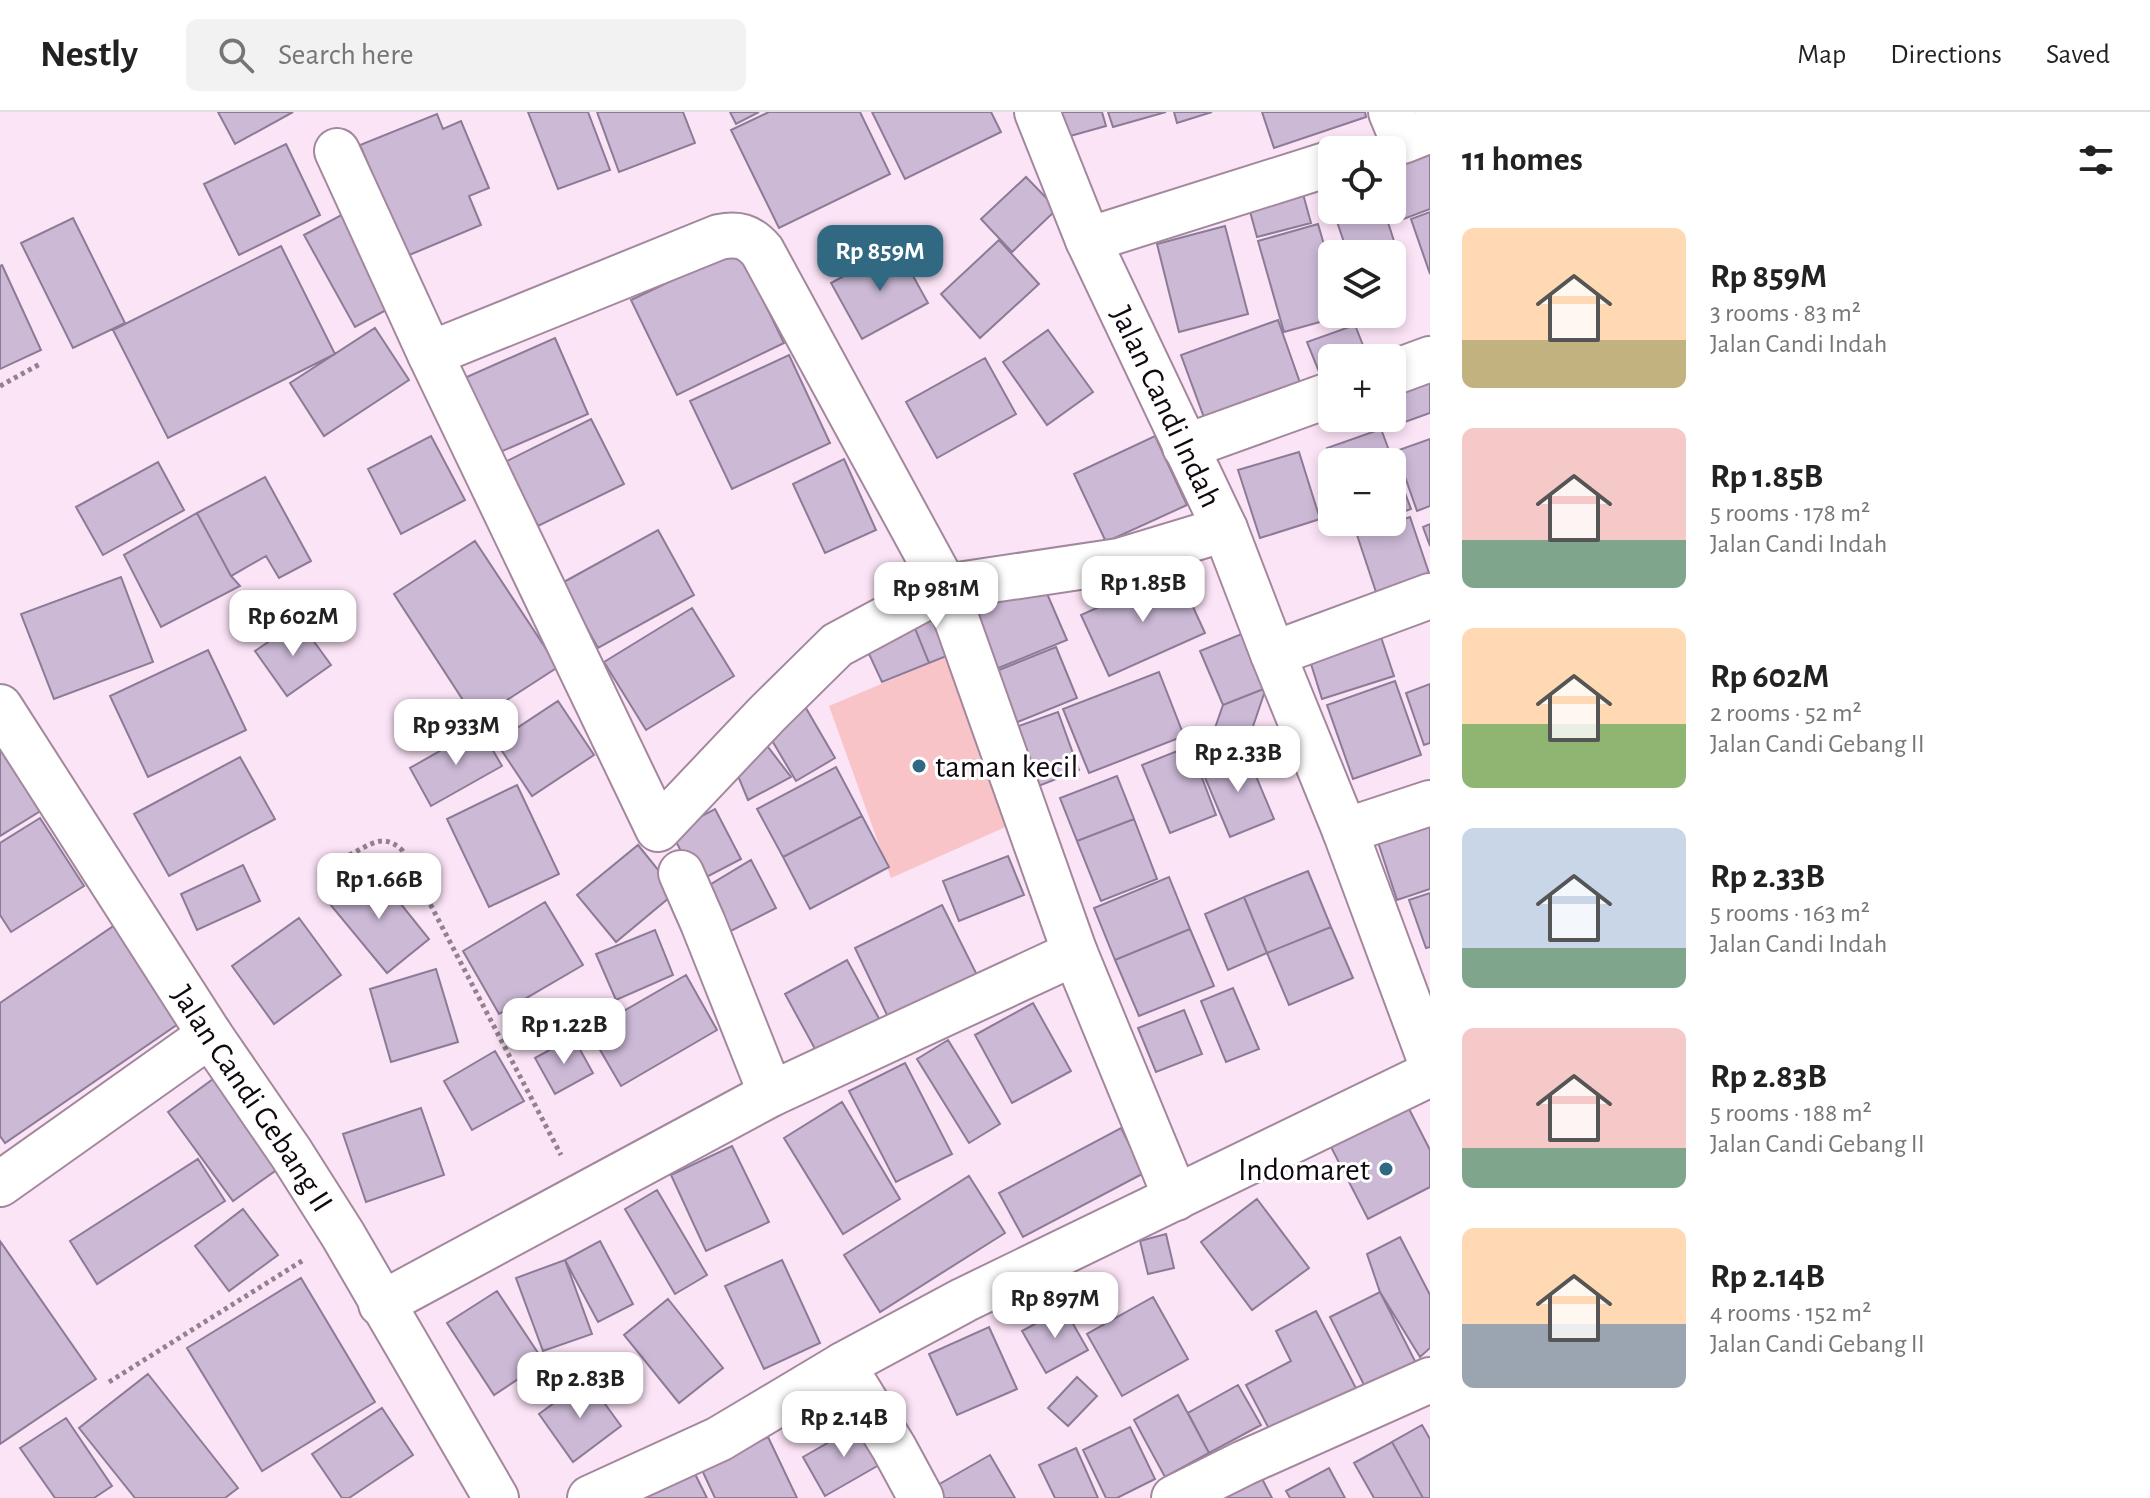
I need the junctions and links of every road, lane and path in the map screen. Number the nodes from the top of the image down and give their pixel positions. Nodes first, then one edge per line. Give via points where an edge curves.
1 (1037, 112) edge
2 (337, 151) dead end
3 (1318, 167) edge
4 (1088, 240) junction
5 (430, 354) junction
6 (1430, 359) edge
7 (40, 364) dead end
8 (1406, 368) edge
9 (0, 386) edge
10 (1318, 399) edge
11 (1185, 447) junction
12 (1225, 529) junction
13 (945, 587) junction
14 (1430, 596) edge
15 (1273, 654) junction
16 (0, 707) edge
17 (1430, 803) edge
18 (1345, 831) junction
19 (349, 855) dead end
20 (681, 873) dead end
21 (1075, 953) junction
22 (210, 1035) junction
23 (1430, 1060) edge
24 (1430, 1074) edge
25 (771, 1094) junction
26 (0, 1184) edge
27 (582, 1195) junction
28 (1176, 1198) junction
29 (343, 1235) junction
30 (381, 1304) junction
31 (843, 1365) junction
32 (1430, 1380) edge
33 (109, 1382) dead end
34 (496, 1498) edge
35 (590, 1498) edge
36 (921, 1498) edge
37 (1174, 1498) edge

1 - 4 street, Jalan Candi Indah
2 - 5 street
3 - 4 street
4 - 11 street, Jalan Candi Indah
5 - 13 street via 719,237 741,235 762,251
5 - 13 street via 658,829 837,645
6 - 8 street
7 - 9 path
10 - 11 street
11 - 12 street, Jalan Candi Indah
12 - 13 street via 1119,561
12 - 15 street, Jalan Candi Indah
13 - 21 street
14 - 15 street
15 - 18 street, Jalan Candi Indah
16 - 22 street, Jalan Candi Gebang II
17 - 18 street
18 - 23 street, Jalan Candi Indah
19 - 27 path via 382,840 402,850
20 - 25 street
21 - 25 street
21 - 28 street
22 - 26 street
22 - 29 street, Jalan Candi Gebang II
24 - 28 street
25 - 27 street
27 - 30 street
28 - 31 street
29 - 30 street, Jalan Candi Gebang II
29 - 33 path
30 - 34 street, Jalan Candi Gebang II
31 - 35 street via 719,1439
31 - 36 street
32 - 37 street

